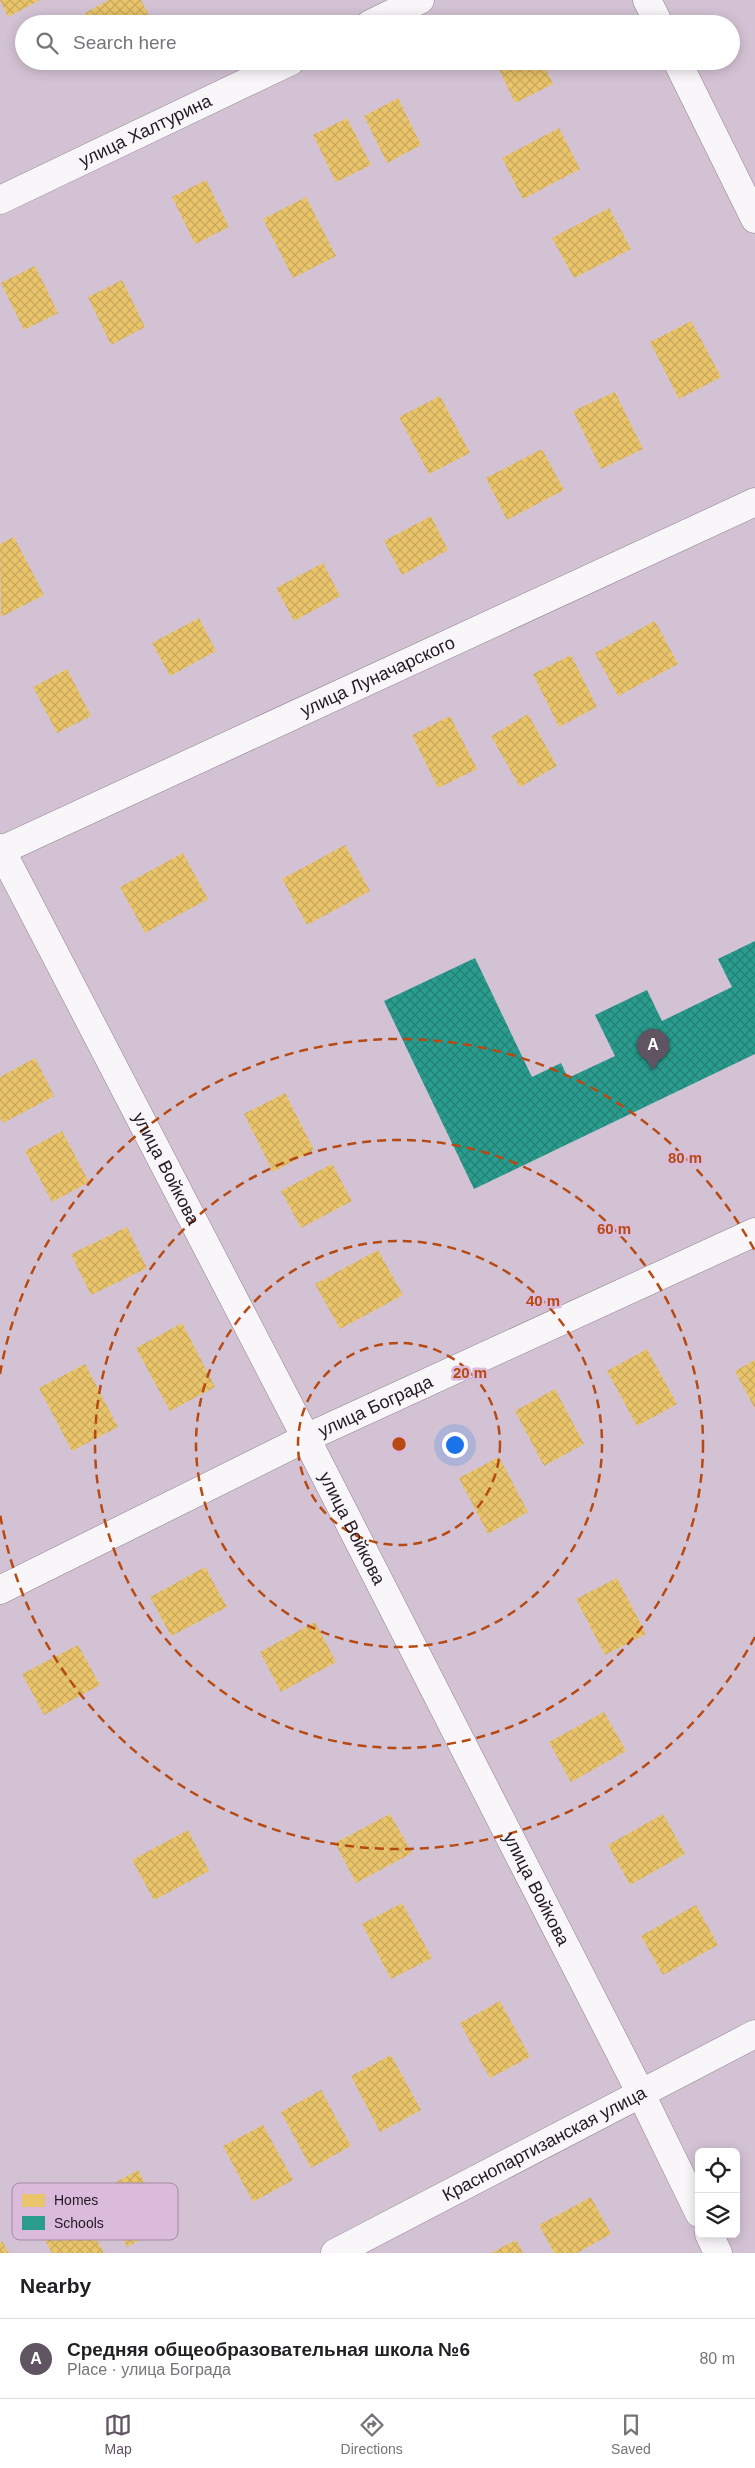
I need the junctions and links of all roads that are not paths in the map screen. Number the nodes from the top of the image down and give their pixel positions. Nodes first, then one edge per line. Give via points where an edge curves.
1 (420, 0) edge
2 (647, 0) edge
3 (389, 15) edge
4 (654, 15) edge
5 (272, 70) edge
6 (681, 70) edge
7 (0, 200) edge
8 (755, 220) edge
9 (755, 502) edge
10 (0, 850) edge
11 (755, 1232) edge
12 (306, 1438) junction
13 (0, 1590) edge
14 (755, 2034) edge
15 (640, 2092) junction
16 (695, 2205) edge
17 (711, 2238) edge
18 (335, 2253) edge
19 (718, 2253) edge

1 - 3 street
2 - 4 street
5 - 7 street, улица Халтурина
6 - 8 street
9 - 10 street, улица Луначарского
10 - 12 street, улица Войкова
11 - 12 street, улица Бограда
12 - 13 street, улица Бограда
12 - 15 street, улица Войкова
14 - 15 street, Краснопартизанская улица
15 - 16 street, улица Войкова
15 - 18 street, Краснопартизанская улица
17 - 19 street

